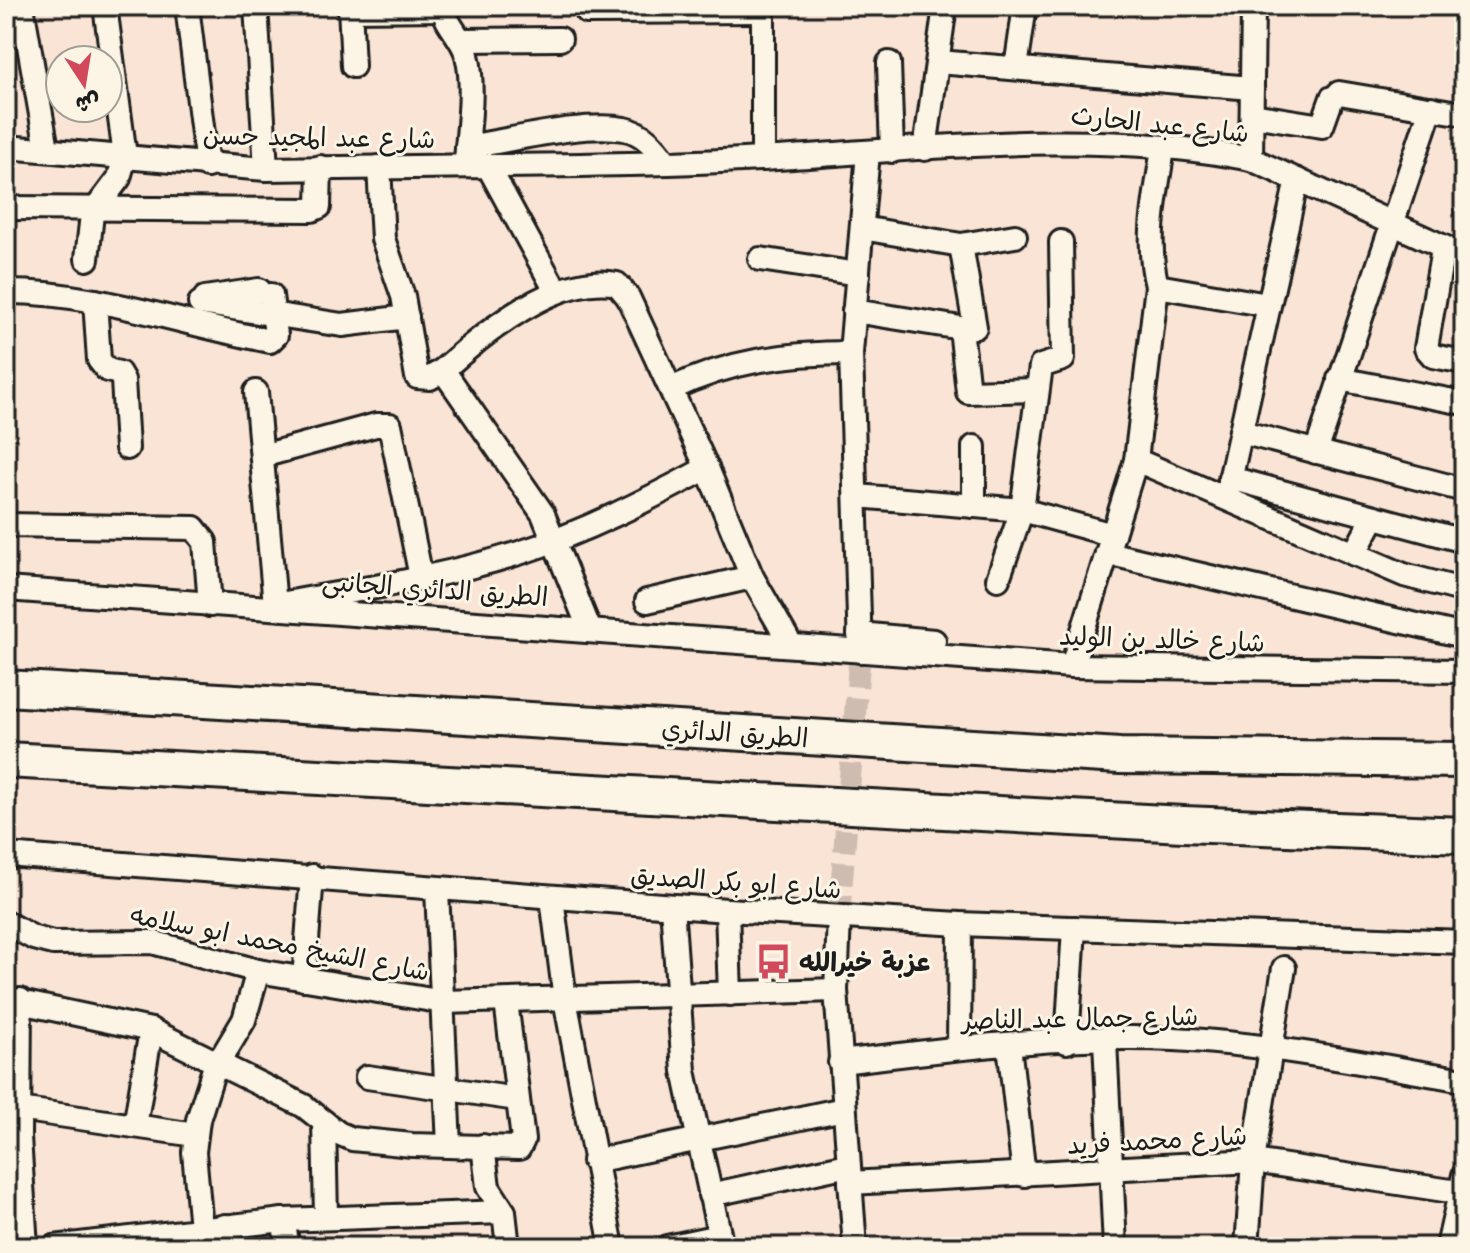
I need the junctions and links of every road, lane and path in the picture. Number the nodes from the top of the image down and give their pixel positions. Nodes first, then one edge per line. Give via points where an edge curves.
1 (22, 6) edge
2 (105, 6) edge
3 (187, 6) edge
4 (256, 6) edge
5 (945, 6) edge
6 (1025, 6) edge
7 (1253, 6) edge
8 (350, 8) edge
9 (442, 8) edge
10 (763, 8) edge
11 (587, 12) dead end
12 (560, 39) dead end
13 (461, 40) junction
14 (938, 62) junction
15 (889, 63) dead end
16 (353, 66) dead end
17 (1016, 68) junction
18 (1252, 88) junction
19 (1431, 108) junction
20 (1464, 114) edge
21 (1252, 115) junction
22 (6, 147) edge
23 (47, 149) junction
24 (925, 149) junction
25 (1163, 149) junction
26 (892, 151) junction
27 (868, 152) junction
28 (125, 156) junction
29 (467, 157) junction
30 (763, 159) junction
31 (1251, 159) junction
32 (667, 163) junction
33 (207, 166) junction
34 (490, 166) junction
35 (320, 167) junction
36 (379, 167) junction
37 (266, 169) junction
38 (1297, 180) junction
39 (6, 208) edge
40 (94, 209) junction
41 (1391, 223) junction
42 (862, 228) junction
43 (1015, 236) dead end
44 (1061, 242) dead end
45 (961, 245) junction
46 (1454, 252) edge
47 (87, 259) dead end
48 (760, 259) dead end
49 (858, 274) junction
50 (1157, 286) junction
51 (556, 291) junction
52 (6, 292) edge
53 (269, 300) junction
54 (95, 301) junction
55 (1268, 305) junction
56 (854, 311) junction
57 (196, 313) junction
58 (407, 317) junction
59 (961, 328) junction
60 (851, 353) junction
61 (1464, 362) edge
62 (443, 370) junction
63 (1339, 379) junction
64 (671, 389) junction
65 (1037, 390) junction
66 (256, 392) dead end
67 (1464, 403) edge
68 (1241, 432) junction
69 (974, 447) dead end
70 (127, 448) dead end
71 (1316, 452) junction
72 (262, 456) junction
73 (1136, 460) junction
74 (707, 468) junction
75 (1228, 488) junction
76 (1464, 490) edge
77 (857, 496) junction
78 (974, 506) junction
79 (1022, 510) junction
80 (1374, 517) junction
81 (6, 525) edge
82 (555, 540) junction
83 (1464, 541) edge
84 (1110, 544) junction
85 (1354, 554) junction
86 (421, 577) junction
87 (752, 577) junction
88 (998, 579) dead end
89 (6, 589) edge
90 (1458, 589) dead end
91 (647, 601) dead end
92 (210, 605) junction
93 (275, 605) junction
94 (589, 628) junction
95 (1464, 636) edge
96 (860, 642) junction
97 (791, 645) junction
98 (1073, 661) junction
99 (1464, 671) edge
100 (6, 688) edge
101 (6, 760) edge
102 (1464, 760) edge
103 (1464, 835) edge
104 (6, 855) edge
105 (312, 876) junction
106 (437, 890) junction
107 (552, 898) junction
108 (672, 906) junction
109 (727, 910) junction
110 (839, 917) junction
111 (6, 923) edge
112 (960, 924) junction
113 (1074, 928) junction
114 (1410, 942) junction
115 (1464, 942) edge
116 (1464, 956) edge
117 (1284, 968) dead end
118 (258, 971) junction
119 (304, 979) junction
120 (836, 990) junction
121 (730, 994) junction
122 (679, 996) junction
123 (565, 999) junction
124 (13, 1000) edge
125 (506, 1001) junction
126 (444, 1002) junction
127 (151, 1030) junction
128 (1105, 1041) junction
129 (1067, 1042) junction
130 (1009, 1045) junction
131 (959, 1048) junction
132 (1271, 1048) junction
133 (218, 1062) junction
134 (840, 1062) junction
135 (367, 1077) dead end
136 (1464, 1080) edge
137 (449, 1089) junction
138 (517, 1099) junction
139 (19, 1109) junction
140 (844, 1109) junction
141 (324, 1122) junction
142 (135, 1126) junction
143 (195, 1135) junction
144 (698, 1140) junction
145 (449, 1146) junction
146 (483, 1146) junction
147 (594, 1161) junction
148 (1253, 1161) junction
149 (1113, 1171) junction
150 (849, 1174) junction
151 (1024, 1175) junction
152 (1463, 1187) edge
153 (710, 1195) junction
154 (504, 1212) junction
155 (326, 1217) junction
156 (283, 1220) junction
157 (201, 1228) junction
158 (227, 1236) edge
159 (721, 1241) edge
160 (102, 1243) edge
161 (26, 1247) edge
162 (54, 1247) edge
163 (288, 1247) edge
164 (508, 1247) edge
165 (612, 1247) edge
166 (667, 1247) edge
167 (855, 1247) edge
168 (1115, 1247) edge
169 (1247, 1247) edge
170 (1448, 1247) edge

1 - 23 street
2 - 28 street
3 - 33 street
4 - 37 street
5 - 14 street
6 - 17 street
7 - 18 street
8 - 9 street
8 - 16 street
9 - 13 street
10 - 11 street
10 - 30 street
12 - 13 street
13 - 29 street via 469,68
14 - 17 street
14 - 24 street
15 - 26 street
17 - 18 street
18 - 21 street
19 - 20 street
19 - 21 street via 1335,96 1322,126
19 - 41 street
21 - 31 street
22 - 23 street, شارع عبد المجيد حسن
23 - 28 street, شارع عبد المجيد حسن
24 - 25 street, شارع عبد الحارث via 1059,141
24 - 26 street, شارع عبد الحارث
25 - 31 street, شارع عبد الحارث
25 - 50 street via 1150,233
26 - 27 street, شارع عبد الحارث
27 - 30 street, شارع عبد الحارث
27 - 42 street
28 - 33 street, شارع عبد المجيد حسن
28 - 40 street via 119,178
29 - 32 street via 598,127 626,129 650,142
29 - 34 street, شارع عبد المجيد حسن
29 - 36 street, شارع عبد المجيد حسن
30 - 32 street, شارع عبد الحارث
31 - 38 street, شارع عبد الحارث
32 - 34 street, شارع عبد المجيد حسن
33 - 37 street, شارع عبد المجيد حسن
34 - 51 street
35 - 36 street, شارع عبد المجيد حسن
35 - 37 street, شارع عبد المجيد حسن
35 - 40 street via 322,201 312,210
36 - 58 street via 383,239
38 - 41 street, شارع عبد الحارث
38 - 55 street
39 - 40 street
40 - 47 street
41 - 46 street, شارع عبد الحارث
41 - 63 street
42 - 45 street
42 - 49 street
43 - 45 street
44 - 65 street via 1063,359 1042,364
45 - 59 street via 977,323
46 - 61 street via 1426,348 1433,356
48 - 49 street
49 - 56 street
50 - 55 street
50 - 73 street
51 - 62 street via 508,318
51 - 64 street via 610,283 623,289
52 - 54 street
53 - 57 street via 209,297
53 - 57 street via 276,335 270,341
53 - 58 street via 342,325
54 - 57 street
54 - 70 street via 99,360 123,380
55 - 68 street
56 - 59 street
56 - 60 street
58 - 62 street via 417,377 430,378
59 - 65 street via 968,392
60 - 64 street via 764,358 702,374
60 - 77 street
62 - 82 street via 528,490
63 - 67 street
63 - 71 street
64 - 74 street
65 - 79 street
66 - 72 street
68 - 71 street
68 - 75 street
69 - 78 street
71 - 76 street
72 - 86 street via 390,425
72 - 93 street
73 - 75 street
73 - 84 street
74 - 82 street
74 - 87 street
75 - 80 street
75 - 85 street
77 - 78 street
77 - 96 street
78 - 79 street
79 - 84 street
79 - 88 street
80 - 83 street
80 - 85 street
81 - 92 street via 194,528 205,542
82 - 86 street
82 - 94 street
84 - 95 street
84 - 98 street
85 - 90 street
86 - 93 street
87 - 91 street
87 - 97 street
89 - 92 street, الطريق الدائري الجانبى
92 - 93 street, الطريق الدائري الجانبى
93 - 94 street, الطريق الدائري الجانبى
94 - 97 street, الطريق الدائري الجانبى
96 - 97 street, الطريق الدائري الجانبى
96 - 98 street, شارع خالد بن الوليد
98 - 99 street, شارع خالد بن الوليد
100 - 102 highway, الطريق الدائري via 1120,756
101 - 103 highway
104 - 105 street, شارع ابو بكر الصديق
105 - 106 street, شارع ابو بكر الصديق
105 - 119 street
106 - 107 street, شارع ابو بكر الصديق
106 - 126 street
107 - 108 street, شارع ابو بكر الصديق
107 - 123 street
108 - 109 street, شارع ابو بكر الصديق
108 - 122 street
109 - 110 street, شارع ابو بكر الصديق
109 - 121 street
110 - 112 street, شارع ابو بكر الصديق
110 - 120 street
111 - 118 street, شارع الشيخ محمد ابو سلامه via 53,943 152,942
112 - 113 street, شارع ابو بكر الصديق
112 - 131 street
113 - 114 street, شارع ابو بكر الصديق
113 - 129 street
114 - 115 street, شارع ابو بكر الصديق
114 - 116 street via 1436,954
117 - 132 street
118 - 119 street, شارع الشيخ محمد ابو سلامه
118 - 133 street via 244,1020
119 - 126 street, شارع الشيخ محمد ابو سلامه
120 - 121 street, شارع الشيخ محمد ابو سلامه
120 - 134 street
121 - 122 street, شارع الشيخ محمد ابو سلامه
122 - 123 street, شارع الشيخ محمد ابو سلامه
122 - 144 street via 684,1071
123 - 125 street, شارع الشيخ محمد ابو سلامه
123 - 147 street
124 - 127 street
124 - 139 street
125 - 126 street, شارع الشيخ محمد ابو سلامه
125 - 138 street
126 - 137 street
127 - 133 street
127 - 142 street
128 - 129 street, شارع جمال عبد الناصر
128 - 132 street, شارع جمال عبد الناصر via 1173,1039
128 - 149 street
129 - 130 street, شارع جمال عبد الناصر
130 - 131 street, شارع جمال عبد الناصر
130 - 151 street
131 - 134 street, شارع جمال عبد الناصر
132 - 136 street, شارع جمال عبد الناصر
132 - 148 street
133 - 141 street via 310,1109
133 - 143 street
134 - 140 street
135 - 137 street
137 - 138 street
137 - 145 street
138 - 146 street via 522,1145
139 - 142 street
139 - 161 street
140 - 144 street
140 - 150 street
141 - 145 street via 352,1139
141 - 155 street
142 - 143 street
143 - 157 street
144 - 147 street
144 - 153 street
145 - 146 street
146 - 154 street via 488,1187
147 - 165 street
148 - 149 street, شارع محمد فريد
148 - 152 street, شارع محمد فريد
148 - 169 street
149 - 151 street, شارع محمد فريد
149 - 168 street
150 - 151 street, شارع محمد فريد
150 - 153 street, شارع محمد فريد
150 - 167 street
152 - 170 street
153 - 159 street
154 - 155 street
154 - 164 street
155 - 156 street
156 - 158 street
156 - 163 street
157 - 158 street
157 - 160 street
159 - 166 street
160 - 162 street

